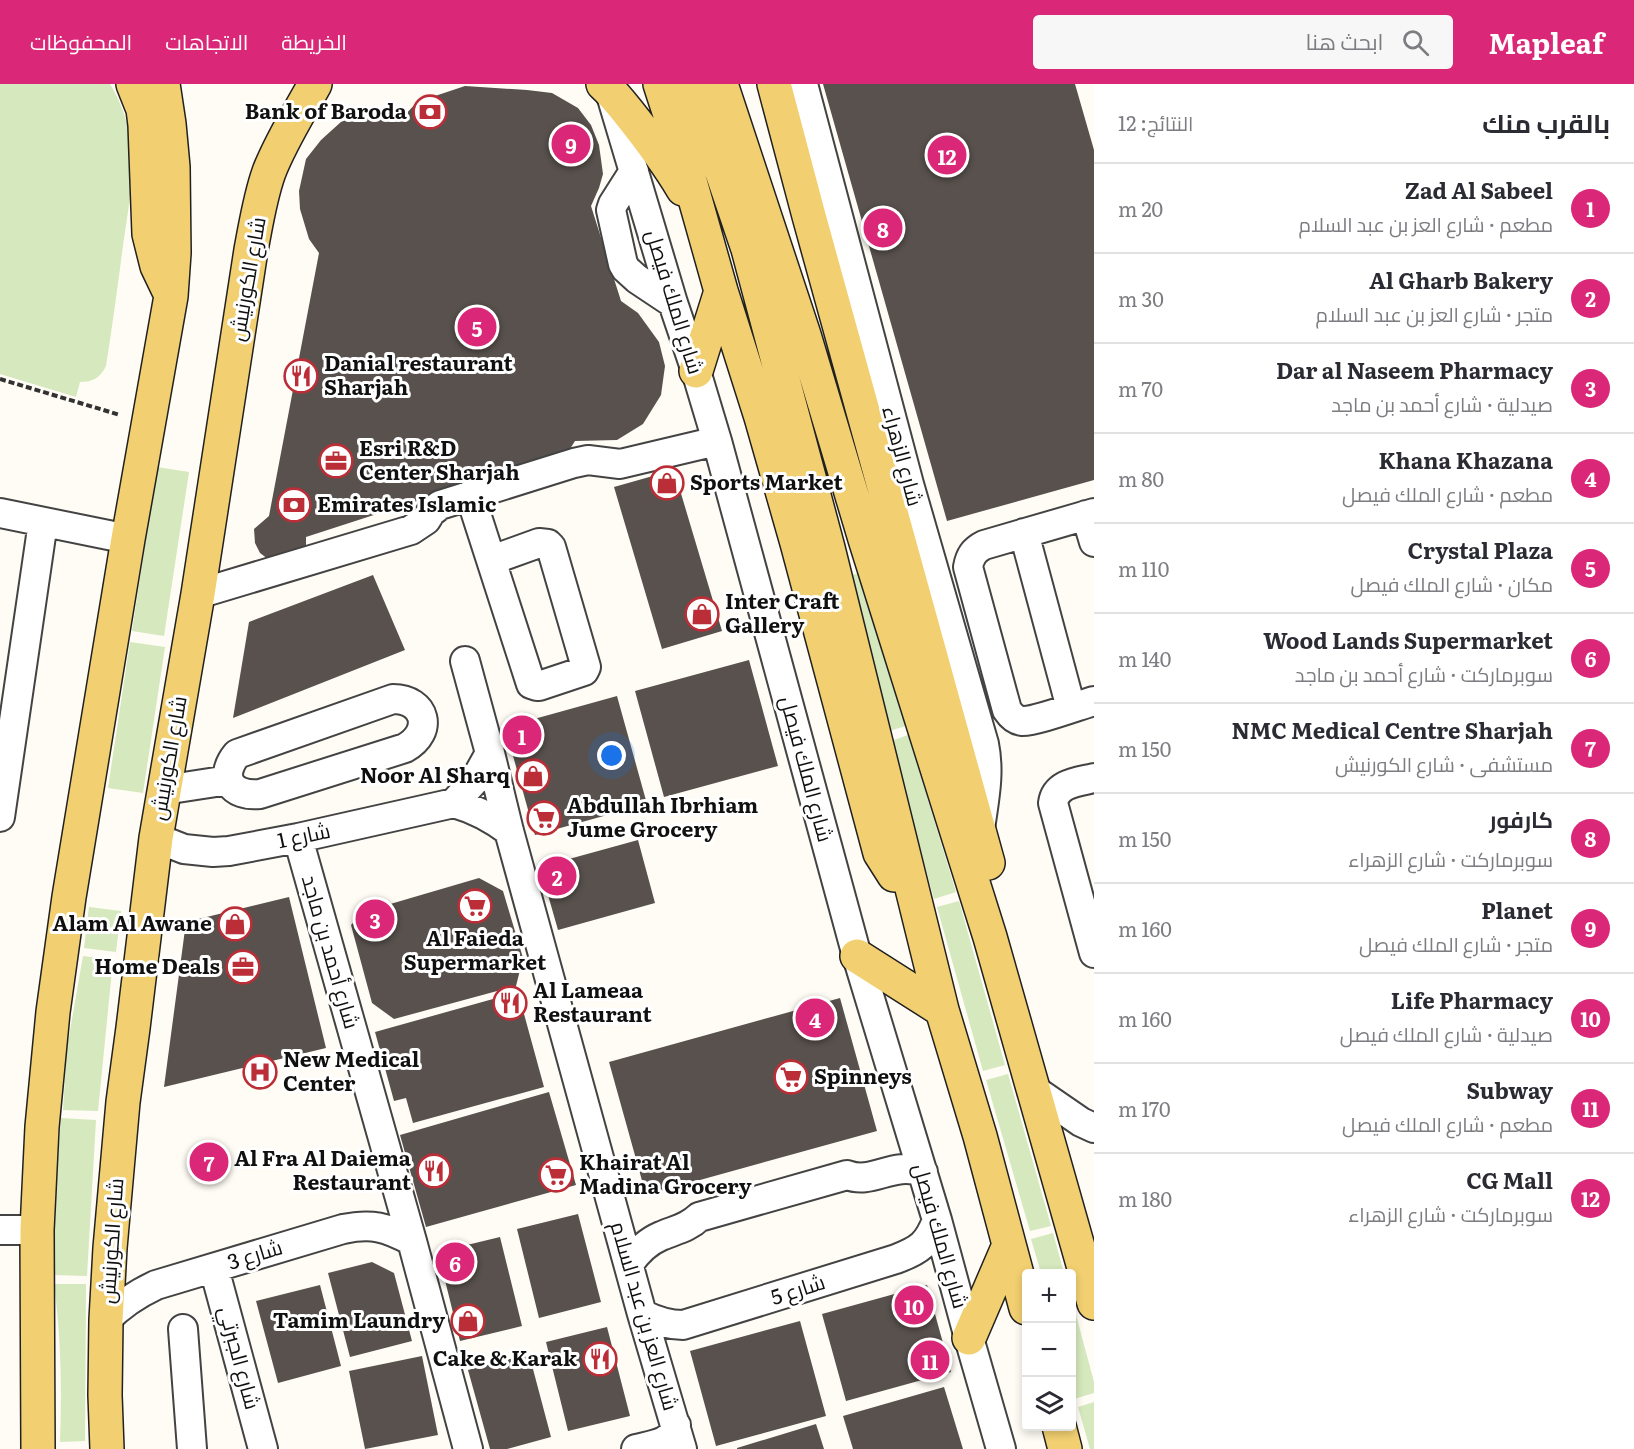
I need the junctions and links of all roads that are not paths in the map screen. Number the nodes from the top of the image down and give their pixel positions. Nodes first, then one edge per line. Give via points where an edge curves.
1 (133, 84) edge
2 (163, 84) edge
3 (315, 84) edge
4 (660, 84) edge
5 (692, 84) edge
6 (721, 84) edge
7 (774, 84) edge
8 (803, 84) edge
9 (606, 87) edge
10 (700, 218) junction
11 (721, 291) junction
12 (171, 296) junction
13 (696, 371) junction
14 (717, 441) junction
15 (470, 495) junction
16 (0, 513) edge
17 (1090, 514) edge
18 (43, 522) junction
19 (1024, 533) junction
20 (128, 539) junction
21 (1094, 542) edge
22 (492, 560) junction
23 (198, 594) junction
24 (465, 661) dead end
25 (1082, 705) edge
26 (490, 753) junction
27 (1094, 778) edge
28 (229, 780) junction
29 (164, 790) junction
30 (454, 803) junction
31 (0, 817) edge
32 (980, 829) junction
33 (509, 831) junction
34 (156, 838) junction
35 (298, 838) junction
36 (914, 895) junction
37 (990, 938) junction
38 (1094, 952) edge
39 (857, 956) junction
40 (942, 1010) junction
41 (1033, 1089) junction
42 (1094, 1128) edge
43 (912, 1136) junction
44 (923, 1172) junction
45 (847, 1175) junction
46 (699, 1217) junction
47 (616, 1218) junction
48 (937, 1220) junction
49 (0, 1230) edge
50 (37, 1230) junction
51 (412, 1241) junction
52 (1009, 1245) junction
53 (1089, 1257) edge
54 (629, 1264) junction
55 (214, 1268) junction
56 (1022, 1293) edge
57 (1094, 1303) edge
58 (642, 1314) junction
59 (106, 1320) junction
60 (183, 1329) dead end
61 (969, 1338) junction
62 (1060, 1431) edge
63 (679, 1437) edge
64 (38, 1449) edge
65 (106, 1449) edge
66 (192, 1449) edge
67 (263, 1449) edge
68 (468, 1449) edge
69 (636, 1449) edge
70 (1001, 1449) edge
71 (1065, 1449) edge

1 - 12 main road via 145,125 149,234 157,266
2 - 12 main road via 174,178
3 - 23 main road, شارع الكورنيش via 284,138 258,211
4 - 10 main road
5 - 36 main road via 751,260
6 - 37 main road via 797,314
7 - 32 main road
8 - 32 street, شارع الزهراء via 909,484 984,744 988,774
9 - 10 main road via 674,173
9 - 13 street, شارع الملك فيصل
10 - 11 main road
11 - 13 main road
11 - 36 main road via 797,543 880,853 894,876
12 - 20 main road
13 - 14 street, شارع الملك فيصل
14 - 15 street via 620,464 581,461
14 - 39 street, شارع الملك فيصل
15 - 22 street
15 - 23 street via 435,508 411,530
16 - 18 street
17 - 19 street
17 - 21 street
18 - 20 street
18 - 31 street
19 - 25 street
19 - 25 street via 977,548 969,560 969,573 1007,710 1016,719 1028,721
20 - 50 main road via 61,954 45,1092
22 - 22 street via 531,684 539,686 584,671 551,547 539,543
23 - 29 main road, شارع الكورنيش
24 - 26 street, شارع العز بن عبد السلام
26 - 30 street via 475,780
26 - 33 street, شارع العز بن عبد السلام
27 - 38 street via 1058,790 1053,803
28 - 28 street via 244,794 260,794 405,748 421,734 421,713 414,704 393,699 246,750 231,761
28 - 29 street
29 - 34 main road, شارع الكورنيش
30 - 33 street via 484,813
30 - 35 street, شارع 1
32 - 37 main road via 995,899
33 - 47 street, شارع العز بن عبد السلام
34 - 35 street, شارع 1 via 183,849 213,852
34 - 59 main road, شارع الكورنيش via 123,1102
35 - 51 street, شارع أحمد بن ماجد
36 - 40 main road
37 - 41 main road
39 - 40 main road
39 - 43 street, شارع الملك فيصل
40 - 52 main road
41 - 42 street
41 - 53 main road
43 - 44 street, شارع الملك فيصل
43 - 45 street via 893,1155 857,1164
44 - 45 street via 896,1168 861,1178
44 - 48 street, شارع الملك فيصل
45 - 46 street
46 - 47 street via 678,1215 645,1224
46 - 54 street via 682,1229 654,1239
47 - 54 street, شارع العز بن عبد السلام
48 - 58 street, شارع 5 via 923,1245 896,1259 683,1325 670,1325
48 - 61 street, شارع الملك فيصل
49 - 50 street
50 - 64 main road
51 - 55 street, شارع 3 via 380,1227 362,1225
51 - 68 street, شارع أحمد بن ماجد
52 - 56 main road
52 - 61 main road
53 - 57 main road
54 - 58 street, شارع العز بن عبد السلام
55 - 59 street, شارع 3 via 142,1291
55 - 67 street, شارع الجبرتي
58 - 63 street, شارع العز بن عبد السلام
59 - 65 main road, شارع الكورنيش
60 - 66 street
61 - 70 street, شارع الملك فيصل
62 - 71 main road
63 - 69 street via 675,1430 668,1439

